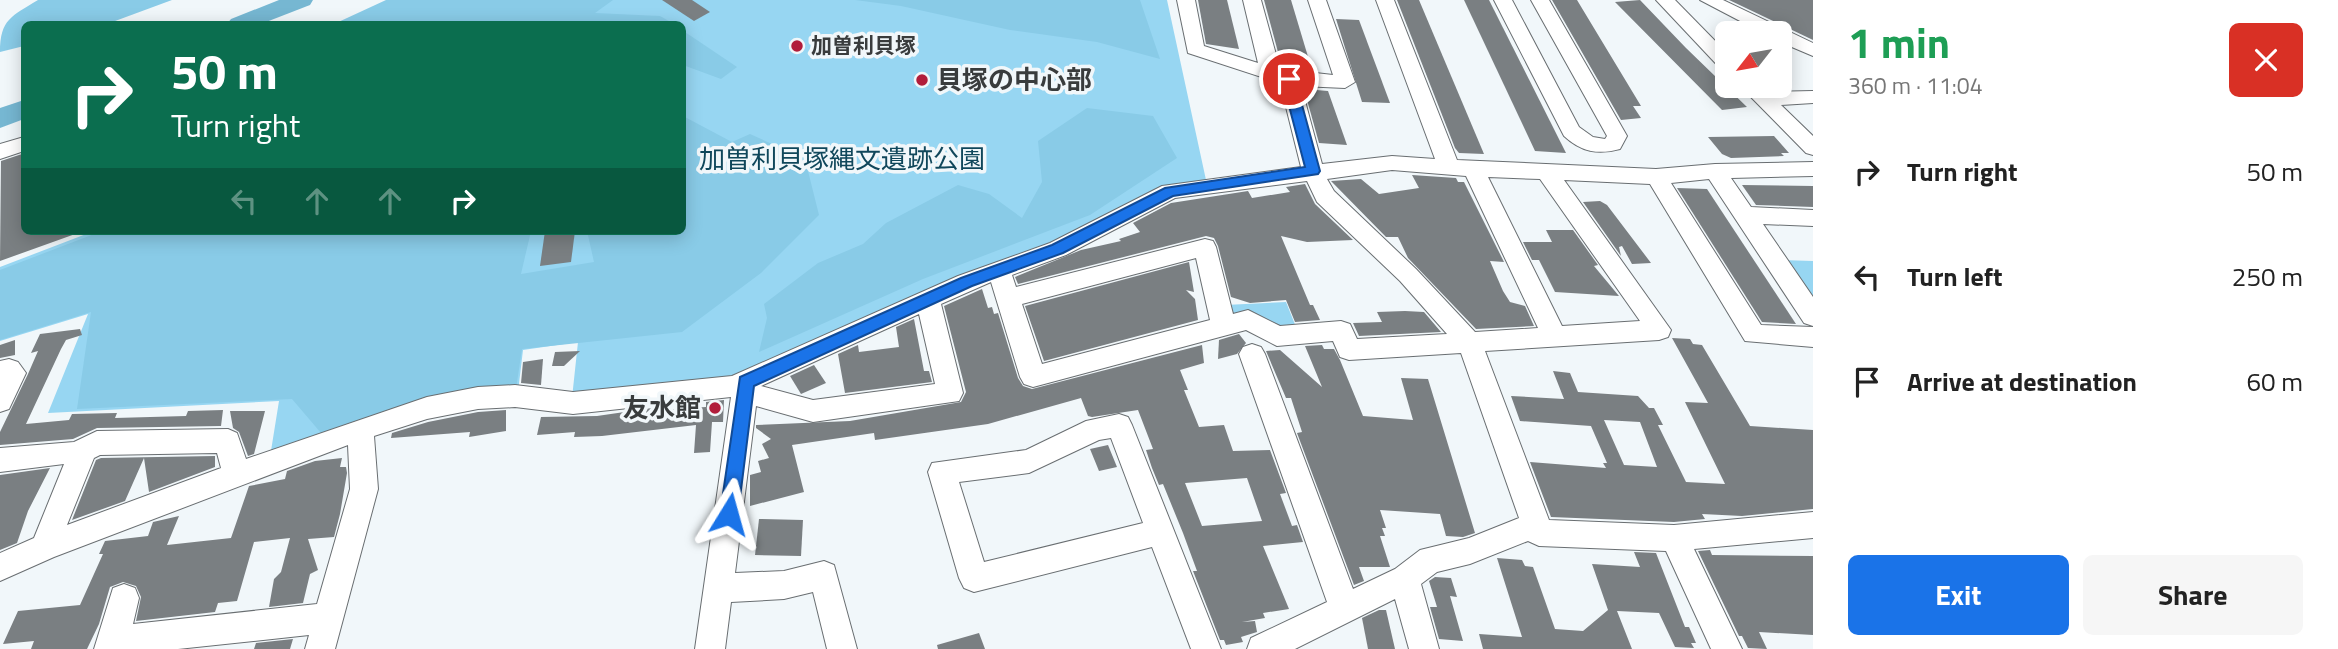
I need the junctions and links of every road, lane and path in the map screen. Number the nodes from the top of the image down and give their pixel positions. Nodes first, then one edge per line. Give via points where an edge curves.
1 (1186, 0) edge
2 (1252, 0) edge
3 (1317, 0) edge
4 (1385, 0) edge
5 (1503, 0) edge
6 (1540, 0) edge
7 (1665, 0) edge
8 (1709, 0) edge
9 (1752, 21) edge
10 (1792, 40) edge
11 (1813, 50) edge
12 (1715, 52) edge
13 (1280, 77) junction
14 (1792, 95) edge
15 (1813, 97) edge
16 (1763, 98) edge
17 (21, 145) edge
18 (1601, 148) junction
19 (1813, 148) edge
20 (0, 152) edge
21 (1449, 168) junction
22 (1473, 169) junction
23 (1813, 169) edge
24 (1313, 171) junction
25 (1715, 171) junction
26 (1547, 173) junction
27 (1617, 175) junction
28 (1656, 177) junction
29 (1744, 215) junction
30 (1813, 218) edge
31 (999, 270) junction
32 (1009, 298) junction
33 (928, 299) junction
34 (1813, 317) edge
35 (1223, 326) junction
36 (1554, 336) junction
37 (1813, 337) edge
38 (1470, 343) junction
39 (1252, 354) dead end
40 (0, 371) edge
41 (746, 387) junction
42 (0, 401) edge
43 (360, 429) junction
44 (75, 455) junction
45 (0, 460) edge
46 (236, 475) junction
47 (1535, 525) junction
48 (1813, 526) edge
49 (1161, 532) junction
50 (1674, 538) junction
51 (44, 547) junction
52 (0, 568) edge
53 (1405, 579) junction
54 (719, 588) junction
55 (124, 598) dead end
56 (1345, 609) junction
57 (328, 618) junction
58 (214, 639) edge
59 (111, 645) edge
60 (320, 649) edge
61 (710, 649) edge
62 (842, 649) edge
63 (1206, 649) edge
64 (1262, 649) edge
65 (1424, 649) edge
66 (1727, 649) edge

1 - 13 street via 1195,49
2 - 13 street
3 - 13 street via 1345,82
4 - 21 street
5 - 18 street via 1571,131 1581,141
6 - 18 street via 1617,135 1613,144
7 - 12 street
8 - 9 street
10 - 11 street
13 - 24 street
14 - 15 street
16 - 19 street
17 - 20 street
18 - 27 street
21 - 22 street
21 - 24 street via 1392,163
22 - 26 street
22 - 36 street
23 - 25 street
24 - 31 street via 1170,191 1058,249
24 - 38 street via 1325,196 1408,275
25 - 28 street
25 - 29 street
26 - 27 street
26 - 36 street via 1659,330
27 - 28 street
28 - 37 street via 1754,334
29 - 30 street
29 - 34 street
31 - 32 street
31 - 33 street
32 - 35 street via 1033,377
32 - 35 street via 1205,247
33 - 41 street
33 - 41 street via 950,393 813,411
35 - 38 street via 1248,320 1277,336 1341,331 1349,350
36 - 38 street
38 - 47 street
39 - 56 street
40 - 42 street via 13,373
41 - 43 street via 573,403 515,396 478,398
41 - 54 street
43 - 46 street
43 - 57 street via 364,489
44 - 45 street
44 - 46 street via 97,443 228,441
44 - 51 street via 80,457
46 - 51 street
47 - 50 street via 1539,533
47 - 53 street via 1470,551 1430,560
48 - 50 street
49 - 49 street via 1119,425 1095,429 1029,461 942,472 974,578
49 - 63 street
50 - 66 street
51 - 52 street
53 - 56 street
53 - 65 street
54 - 61 street
54 - 62 street via 784,584 824,575
55 - 59 street
56 - 64 street
57 - 58 street
57 - 60 street
58 - 59 street

